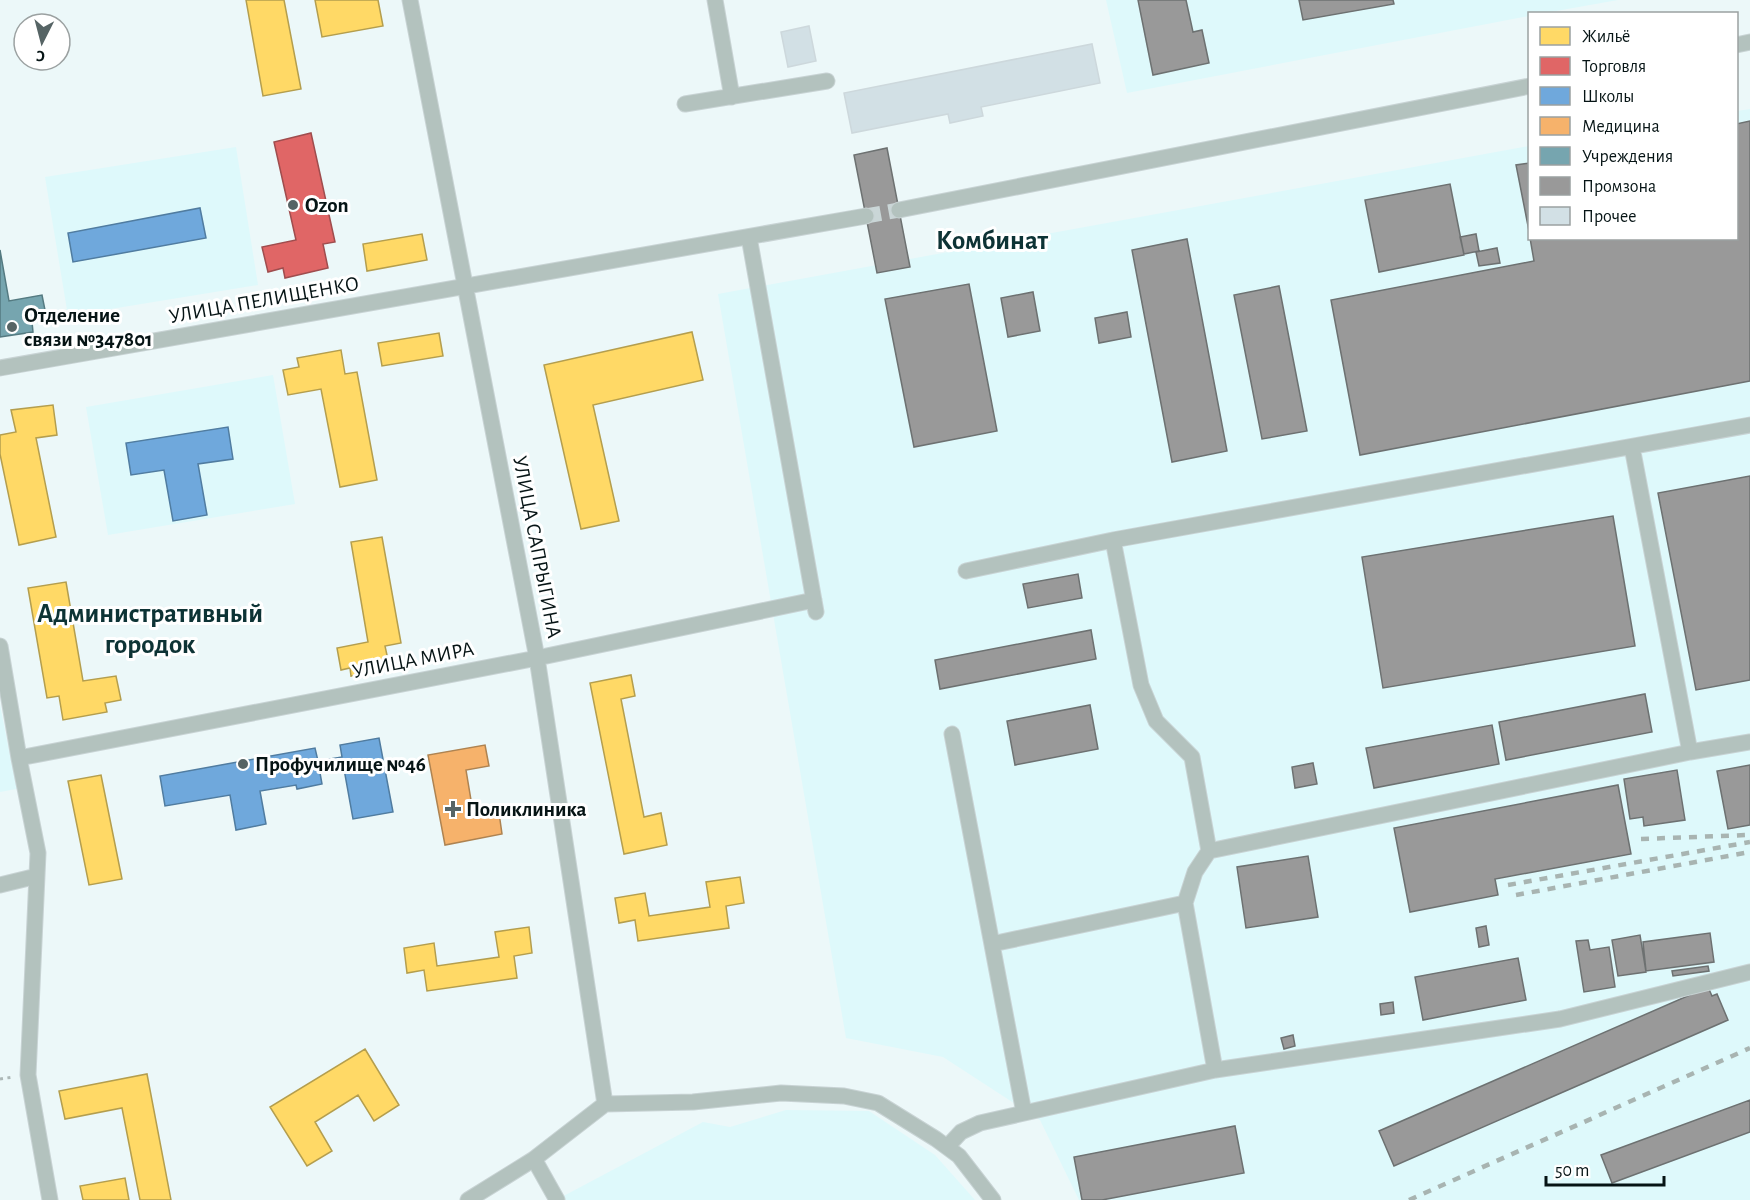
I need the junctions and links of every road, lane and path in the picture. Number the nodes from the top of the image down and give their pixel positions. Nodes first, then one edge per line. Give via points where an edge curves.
1 (410, 0) edge
2 (715, 0) edge
3 (827, 81) dead end
4 (1528, 86) edge
5 (732, 97) junction
6 (685, 104) dead end
7 (898, 210) tunnel mouth
8 (866, 216) tunnel mouth
9 (749, 237) junction
10 (465, 286) junction
11 (0, 368) edge
12 (1750, 425) edge
13 (1632, 447) junction
14 (1113, 540) junction
15 (966, 571) dead end
16 (0, 646) edge
17 (537, 658) junction
18 (952, 734) dead end
19 (1750, 742) edge
20 (1690, 752) junction
21 (19, 758) junction
22 (1209, 851) junction
23 (37, 876) junction
24 (0, 885) edge
25 (1185, 903) junction
26 (992, 944) junction
27 (1750, 972) edge
28 (1215, 1070) junction
29 (605, 1104) junction
30 (1024, 1113) junction
31 (946, 1147) junction
32 (534, 1159) junction
33 (50, 1200) edge
34 (468, 1200) edge
35 (557, 1200) edge
36 (993, 1200) edge

1 - 10 street, УЛИЦА САПРЫГИНА
2 - 5 street
3 - 5 street
4 - 7 street
5 - 6 street
8 - 9 street, УЛИЦА ПЕЛИЩЕНКО
9 - 10 street, УЛИЦА ПЕЛИЩЕНКО
9 - 17 street, УЛИЦА МИРА via 815,606
10 - 11 street, УЛИЦА ПЕЛИЩЕНКО
10 - 17 street, УЛИЦА САПРЫГИНА
12 - 13 street
13 - 14 street
13 - 20 street
14 - 15 street
14 - 22 street via 1141,685 1156,721 1192,757
16 - 21 street
17 - 21 street, УЛИЦА МИРА
17 - 29 street, УЛИЦА САПРЫГИНА
18 - 26 street
19 - 20 street
20 - 22 street
21 - 23 street via 38,853
22 - 25 street via 1196,872
23 - 24 street
23 - 33 street via 28,1075
25 - 26 street
25 - 28 street
26 - 30 street
27 - 28 street via 1560,1019
28 - 30 street
29 - 31 street via 693,1102 781,1093 844,1096 878,1103
29 - 32 street
30 - 31 street via 980,1123 961,1132
31 - 36 street via 959,1156
32 - 34 street
32 - 35 street

